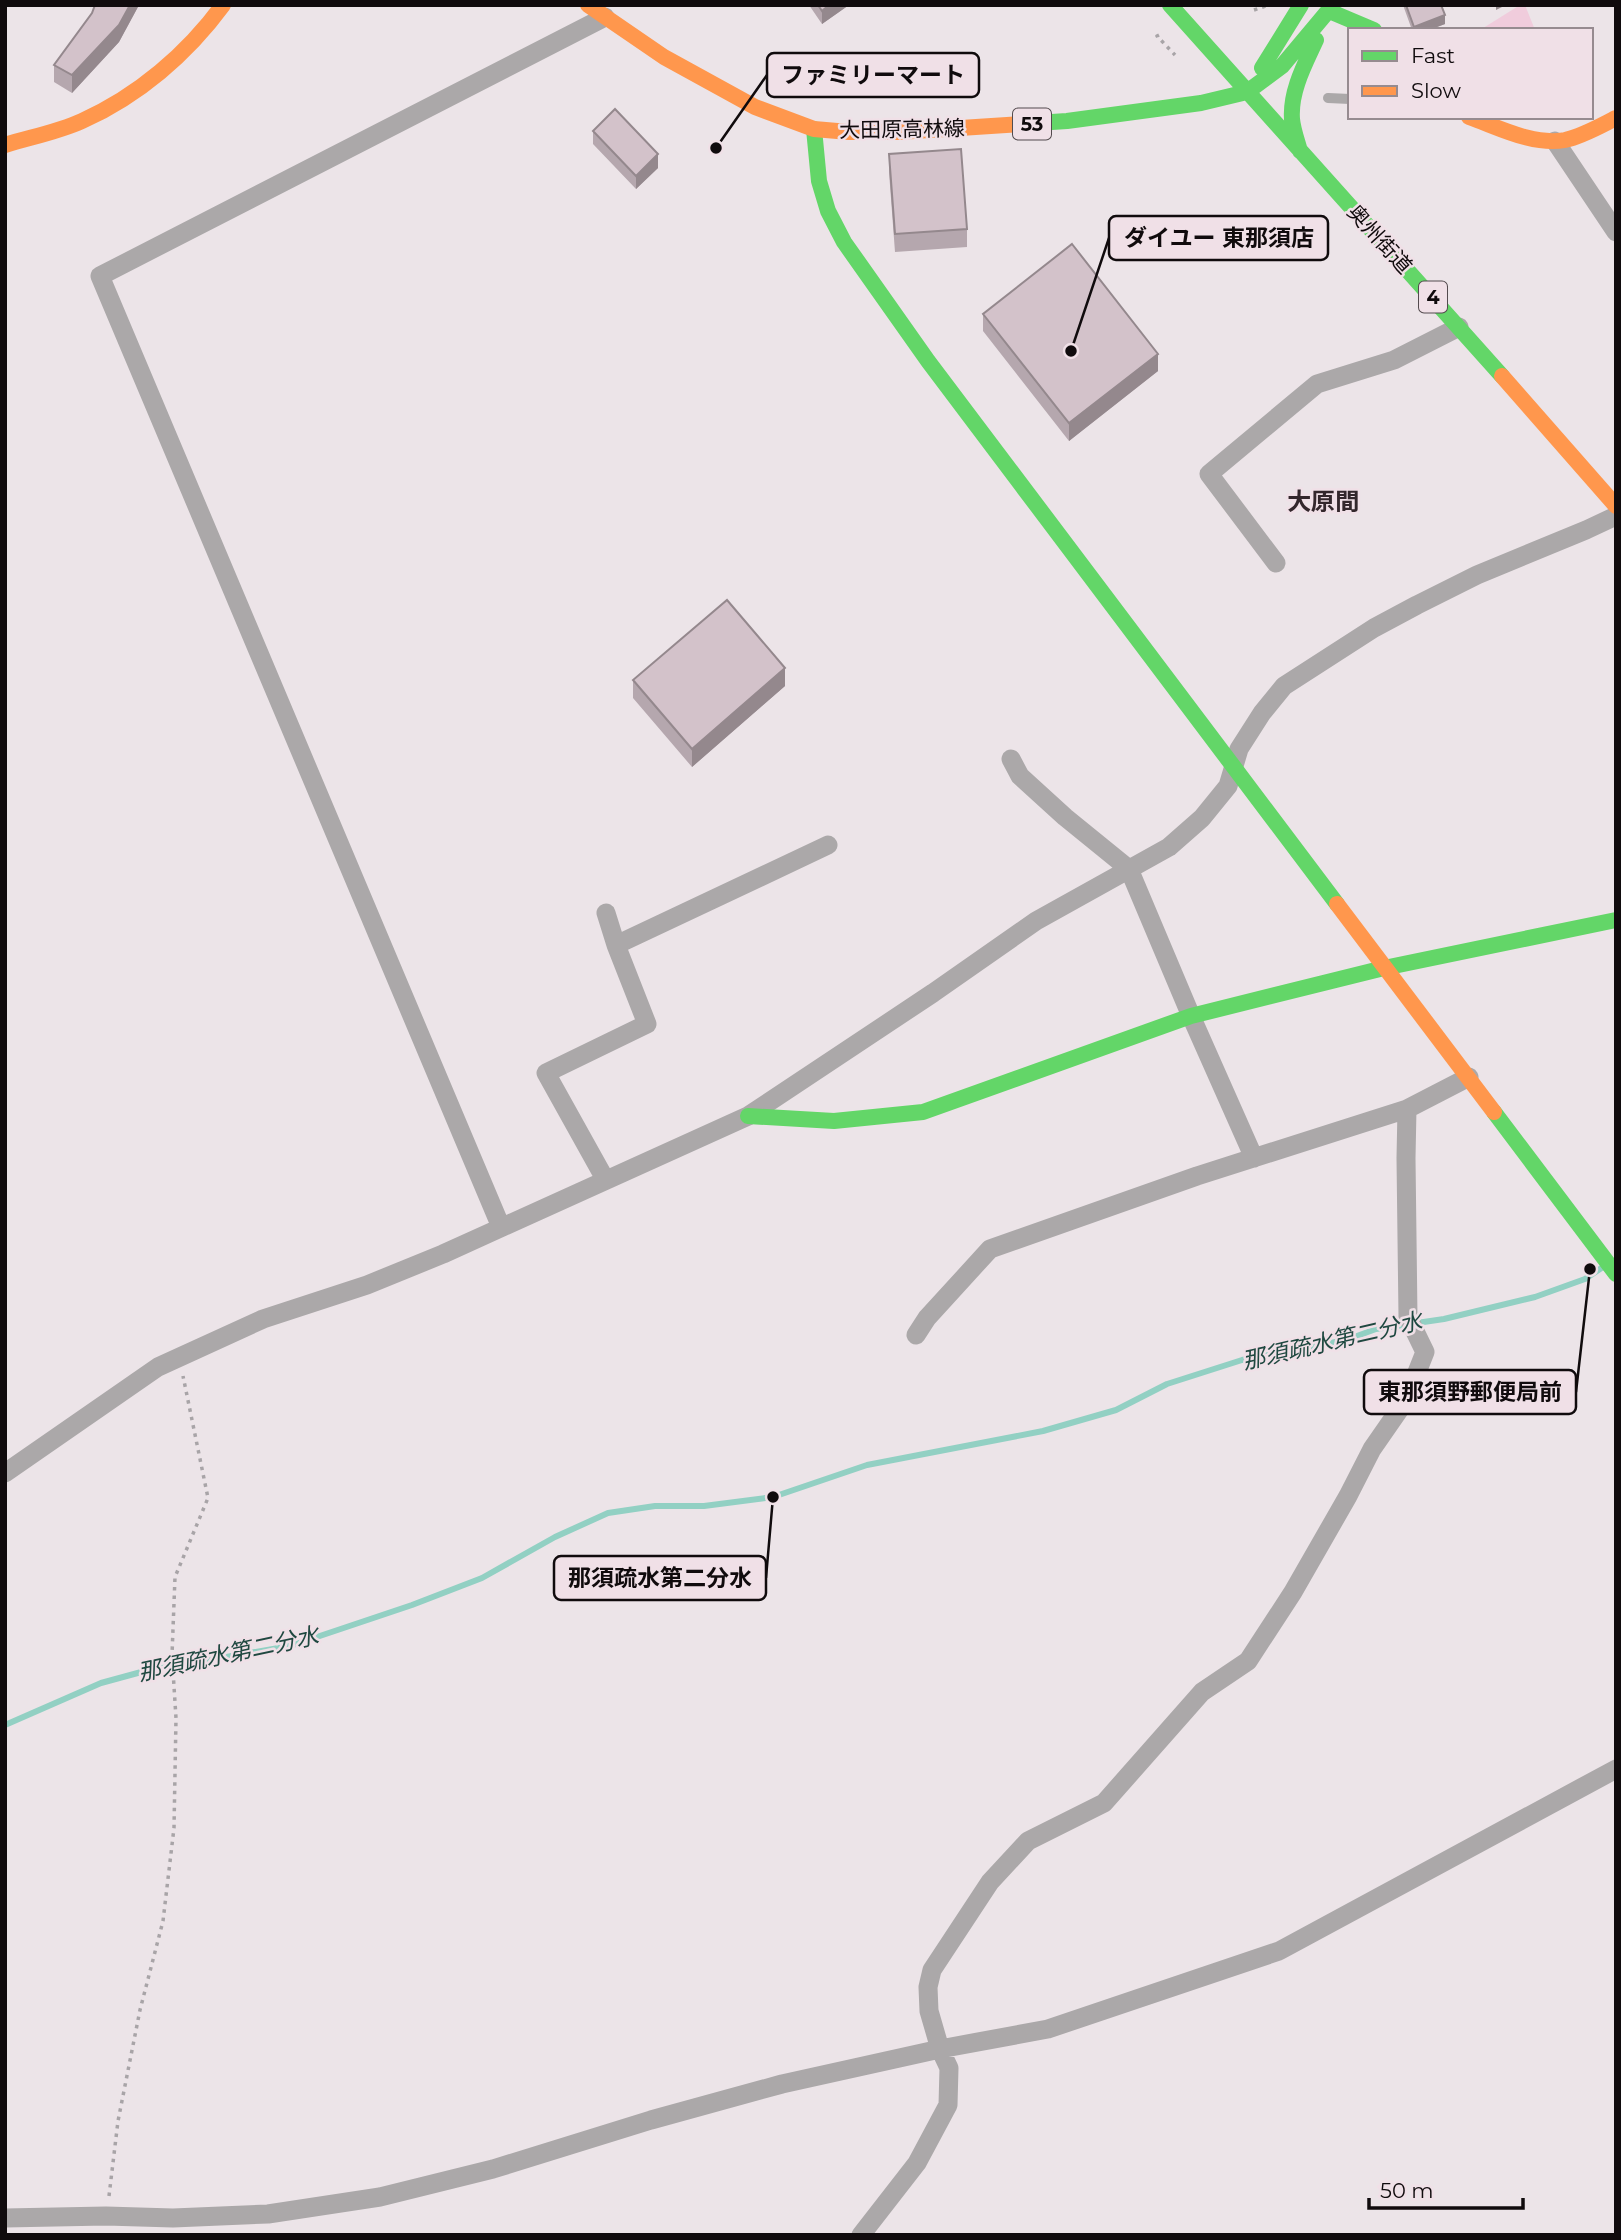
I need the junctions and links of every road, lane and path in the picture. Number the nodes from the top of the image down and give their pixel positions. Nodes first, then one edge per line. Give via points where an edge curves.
1 (223, 5) edge
2 (588, 5) edge
3 (1170, 5) edge
4 (1269, 5) edge
5 (1292, 5) edge
6 (1301, 5) edge
7 (1334, 7) edge
8 (1254, 10) dead end
9 (605, 17) junction
10 (1289, 26) junction
11 (1371, 28) edge
12 (1247, 92) junction
13 (1328, 98) dead end
14 (1348, 99) edge
15 (1616, 118) edge
16 (1475, 119) edge
17 (814, 129) junction
18 (1555, 141) junction
19 (5, 145) edge
20 (1300, 151) junction
21 (1616, 232) edge
22 (1459, 327) junction
23 (1616, 506) edge
24 (1616, 516) edge
25 (1276, 563) dead end
26 (1011, 759) dead end
27 (1232, 766) junction
28 (828, 845) dead end
29 (1129, 869) junction
30 (606, 913) dead end
31 (1616, 920) edge
32 (616, 945) junction
33 (1384, 968) junction
34 (1191, 1016) junction
35 (1469, 1077) junction
36 (1407, 1109) junction
37 (748, 1116) junction
38 (1254, 1158) junction
39 (605, 1179) junction
40 (501, 1227) junction
41 (1616, 1274) edge
42 (916, 1335) dead end
43 (179, 1357) junction
44 (5, 1474) edge
45 (1616, 1769) edge
46 (940, 2049) junction
47 (106, 2216) junction
48 (5, 2218) edge
49 (861, 2235) edge

1 - 19 main road via 184,51 138,89 83,121
2 - 9 main road, 大田原高林線 / 53
3 - 12 main road, 奥州街道 / 4
4 - 8 path
5 - 10 street
6 - 10 main road
7 - 11 main road
7 - 12 main road, 大田原高林線 / 53 via 1282,66
7 - 20 main road via 1294,99 1292,120
9 - 17 main road, 大田原高林線 / 53 via 709,83 755,107
9 - 40 street via 100,276
10 - 12 main road
12 - 17 main road, 大田原高林線 / 53 via 1201,103 1067,121 899,132
12 - 20 main road, 奥州街道 / 4
13 - 14 lane
15 - 18 main road
16 - 18 main road
17 - 27 main road via 819,181 844,242
18 - 21 street
20 - 22 main road, 奥州街道 / 4
22 - 23 main road, 奥州街道 / 4
22 - 25 street via 1394,359 1317,384 1209,474
24 - 27 street via 1417,605 1284,685
26 - 29 street via 1020,776
27 - 29 street via 1228,786 1202,818 1169,847
27 - 33 main road
28 - 32 street
29 - 34 street
29 - 37 street via 1036,921
30 - 32 street
31 - 33 main road
32 - 39 street via 647,1024 546,1073
33 - 34 main road
33 - 35 main road
34 - 37 main road via 923,1112 834,1121
34 - 38 street
35 - 36 street
35 - 41 main road
36 - 38 street
36 - 46 street via 1408,1317 1424,1352 1406,1400 1372,1449 1293,1592 1248,1661 1202,1692 1104,1802 1028,1841 990,1882 932,1970 929,2011
37 - 39 street
38 - 42 street via 990,1250
39 - 40 street
40 - 43 street via 367,1284 263,1318
43 - 44 street
43 - 47 path via 208,1498 175,1577 174,1828 163,1921 118,2120
45 - 46 street via 1279,1951 1048,2029
46 - 47 street via 782,2084 493,2169 380,2196 268,2214
46 - 49 street via 949,2068 948,2105 917,2164
47 - 48 street

